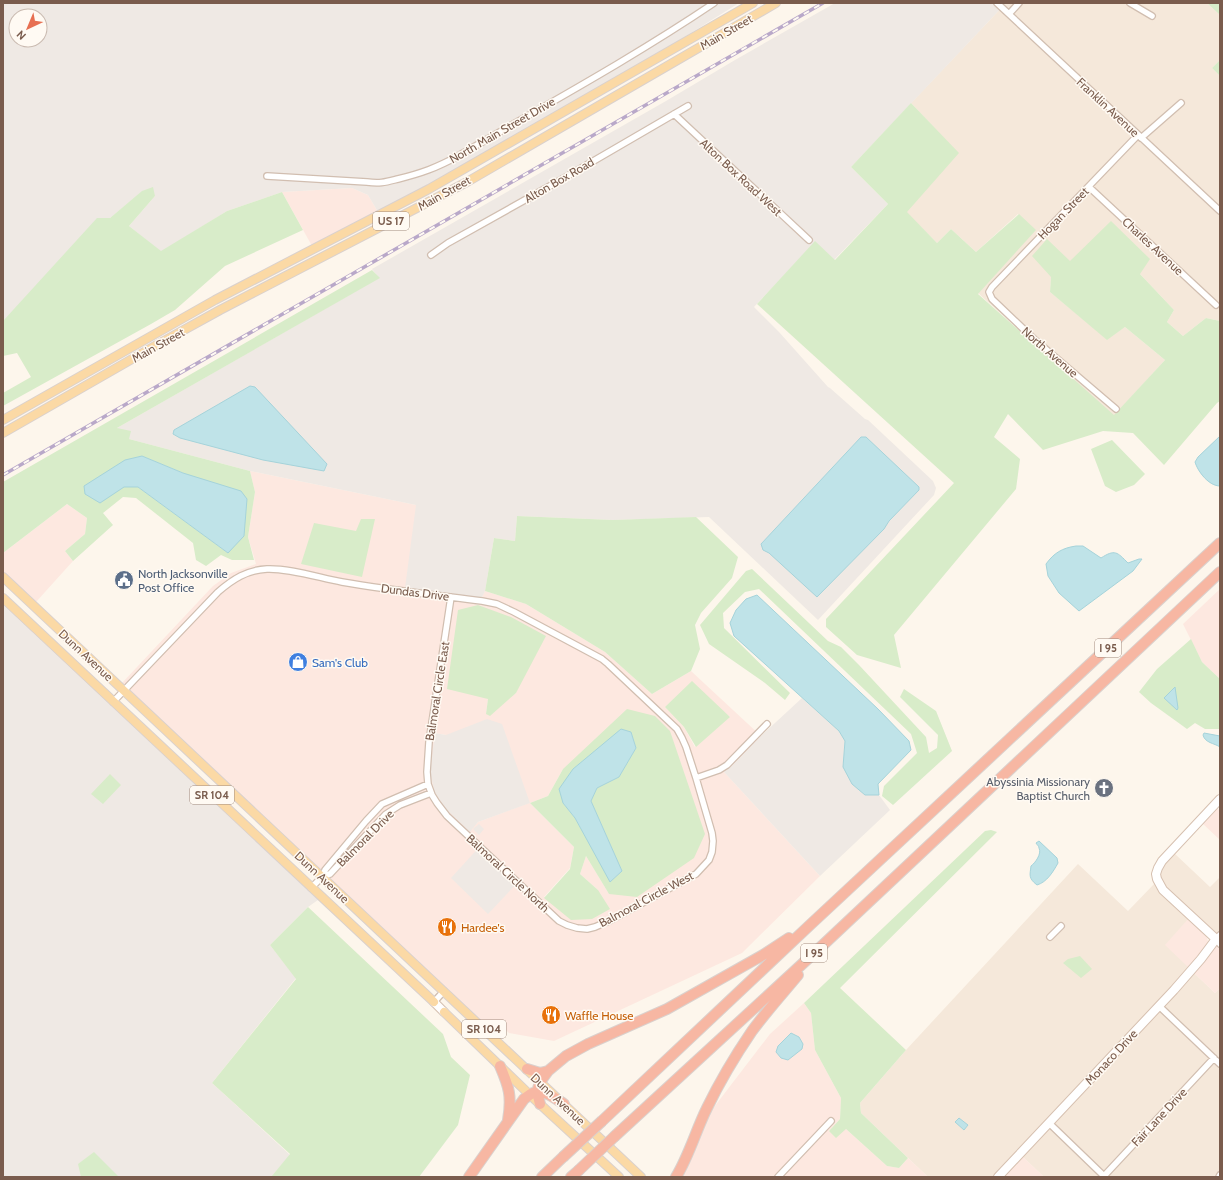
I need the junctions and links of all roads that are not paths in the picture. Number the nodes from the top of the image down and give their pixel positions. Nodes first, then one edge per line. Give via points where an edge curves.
1 (714, 3) edge
2 (753, 3) edge
3 (776, 3) edge
4 (997, 3) edge
5 (1019, 3) edge
6 (1130, 3) edge
7 (1009, 14) junction
8 (1152, 16) dead end
9 (1181, 103) dead end
10 (688, 106) dead end
11 (674, 114) junction
12 (1140, 136) junction
13 (267, 176) dead end
14 (1089, 187) junction
15 (1220, 211) edge
16 (809, 240) dead end
17 (431, 255) dead end
18 (989, 292) joint
19 (215, 300) junction
20 (1216, 305) dead end
21 (220, 310) junction
22 (1116, 409) dead end
23 (3, 420) edge
24 (3, 433) edge
25 (1220, 543) edge
26 (1220, 572) edge
27 (3, 577) edge
28 (451, 597) junction
29 (3, 598) edge
30 (124, 691) junction
31 (113, 702) junction
32 (767, 724) dead end
33 (696, 778) junction
34 (428, 784) junction
35 (431, 793) junction
36 (1220, 799) edge
37 (323, 876) junction
38 (311, 888) junction
39 (811, 924) junction
40 (567, 926) joint
41 (1061, 926) dead end
42 (1050, 937) dead end
43 (1219, 939) edge
44 (824, 944) junction
45 (444, 991) junction
46 (434, 1002) junction
47 (1159, 1006) junction
48 (444, 1012) joint
49 (1214, 1058) junction
50 (1220, 1064) edge
51 (500, 1066) junction
52 (527, 1069) junction
53 (548, 1071) junction
54 (536, 1089) junction
55 (540, 1104) joint
56 (564, 1104) joint
57 (831, 1121) dead end
58 (507, 1123) junction
59 (1048, 1123) junction
60 (575, 1174) edge
61 (678, 1174) edge
62 (1104, 1176) edge
63 (469, 1177) edge
64 (542, 1177) edge
65 (619, 1177) edge
66 (641, 1177) edge
67 (778, 1177) edge
68 (998, 1177) edge

1 - 13 street, North Main Street Drive via 632,56 424,173 379,184
2 - 19 main road, Main Street / US 17 via 436,186
3 - 21 main road, Main Street / US 17 via 466,182
4 - 7 street, Franklin Avenue
5 - 7 street
6 - 8 street
7 - 12 street, Franklin Avenue
9 - 12 street, Hogan Street
10 - 11 street, Alton Box Road
11 - 16 street, Alton Box Road West
11 - 17 street, Alton Box Road
12 - 14 street, Hogan Street
12 - 15 street, Franklin Avenue
14 - 18 street, Hogan Street
14 - 20 street, Charles Avenue
18 - 22 street, North Avenue via 1034,340
19 - 21 street
19 - 23 main road, Main Street / US 17
21 - 24 main road, Main Street / US 17
25 - 39 highway, I 95
26 - 44 highway, I 95
27 - 30 main road, Dunn Avenue / SR 104
28 - 30 street, Dundas Drive via 366,586 285,570 267,569 250,572 219,591
28 - 33 street, Dundas Drive via 506,607 602,659 676,729 686,747
28 - 34 street, Balmoral Circle East via 429,747
29 - 31 main road, Dunn Avenue / SR 104
30 - 31 street, Dundas Drive
30 - 37 main road, Dunn Avenue / SR 104
31 - 38 main road, Dunn Avenue / SR 104
32 - 33 street via 727,765
33 - 40 street, Balmoral Circle West via 713,840 712,852 703,867 696,874 595,927 587,929
34 - 35 street, Balmoral Circle East
34 - 37 street, Balmoral Drive via 382,804 325,870
35 - 37 street, Balmoral Drive via 400,805 388,813 330,874
35 - 40 street, Balmoral Circle North via 450,819
36 - 43 street via 1162,861 1156,874 1162,890
37 - 38 street, Balmoral Drive
37 - 45 main road, Dunn Avenue / SR 104
38 - 46 main road, Dunn Avenue / SR 104
39 - 53 highway via 763,955 667,1009 566,1056
39 - 64 highway, I 95, bridge
41 - 42 street
43 - 47 street, Monaco Drive
44 - 60 highway, I 95, bridge
44 - 61 highway via 752,1030 700,1122
45 - 46 street
45 - 52 main road, Dunn Avenue / SR 104
46 - 48 street, Dunn Avenue / SR 104
47 - 49 street
47 - 59 street, Monaco Drive
48 - 51 main road, Dunn Avenue / SR 104
49 - 50 street
49 - 62 street, Fair Lane Drive
51 - 54 main road, Dunn Avenue / SR 104
51 - 58 highway via 510,1094
52 - 53 highway via 540,1073
52 - 54 main road, Dunn Avenue / SR 104
53 - 54 highway
54 - 55 highway
54 - 56 highway
54 - 58 highway via 518,1106
55 - 65 main road, Dunn Avenue
56 - 66 main road, Dunn Avenue
57 - 67 street
58 - 63 highway
59 - 62 street
59 - 68 street, Monaco Drive

